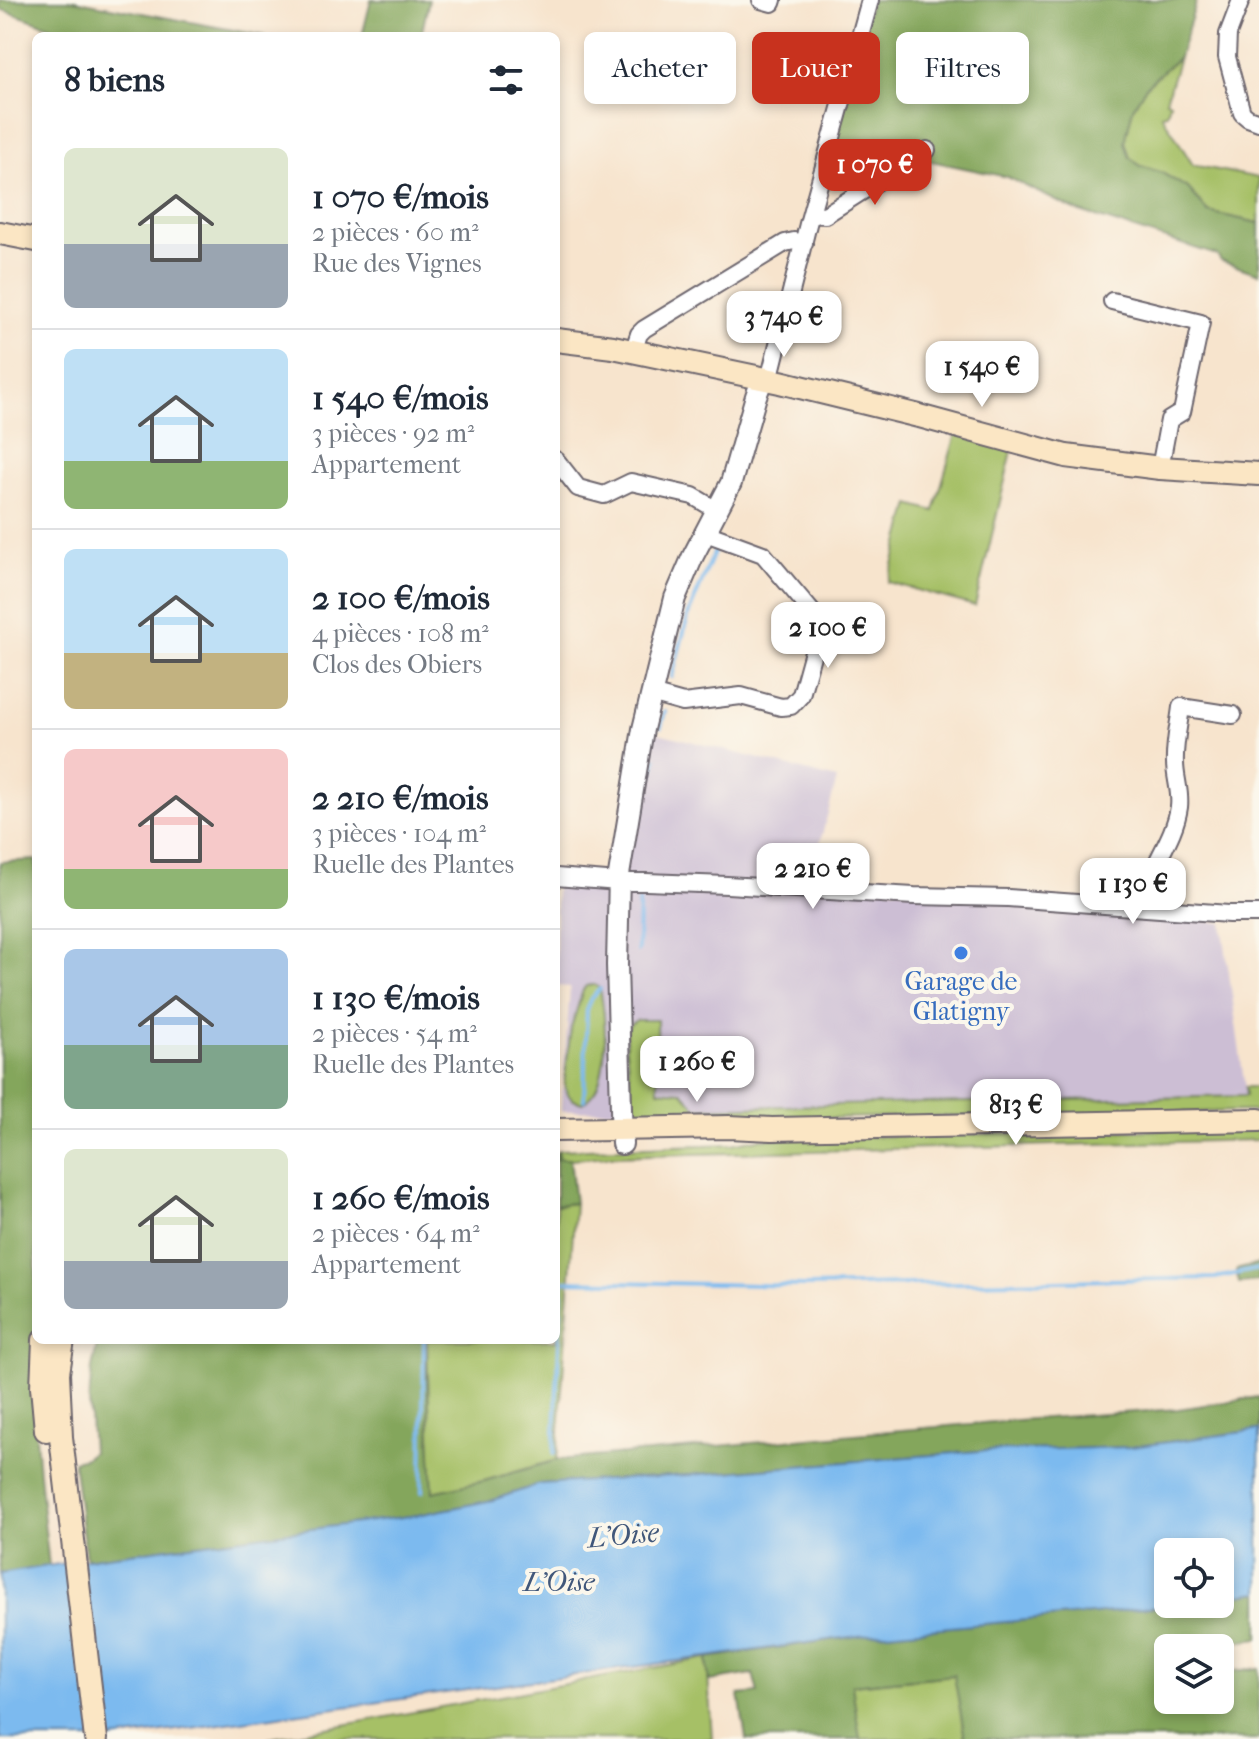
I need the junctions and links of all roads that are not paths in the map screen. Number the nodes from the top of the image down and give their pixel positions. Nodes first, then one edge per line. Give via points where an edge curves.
1 (761, 0) edge
2 (773, 0) edge
3 (870, 0) edge
4 (1241, 0) edge
5 (1259, 122) edge
6 (927, 150) dead end
7 (811, 214) junction
8 (0, 233) edge
9 (32, 239) edge
10 (804, 243) junction
11 (1112, 301) dead end
12 (560, 340) edge
13 (633, 352) junction
14 (766, 379) junction
15 (560, 465) edge
16 (1160, 468) junction
17 (1259, 474) edge
18 (718, 511) junction
19 (706, 533) junction
20 (651, 694) junction
21 (1233, 715) dead end
22 (560, 877) edge
23 (619, 882) junction
24 (1141, 907) junction
25 (1259, 914) edge
26 (1259, 1120) edge
27 (560, 1130) edge
28 (622, 1136) junction
29 (560, 1144) edge
30 (44, 1344) edge
31 (62, 1344) edge
32 (57, 1467) junction
33 (80, 1655) junction
34 (83, 1739) edge
35 (96, 1739) edge

1 - 2 street
3 - 7 street
4 - 5 street via 1228,34 1227,63 1242,113
6 - 7 street via 825,215
7 - 10 street
8 - 9 main road
10 - 13 street via 785,243 644,329
10 - 14 street
11 - 16 street via 1201,323 1182,412 1169,420
12 - 13 main road
13 - 14 main road
14 - 16 main road via 1049,452
14 - 18 street
15 - 18 street via 578,488 604,495 631,482 693,496
16 - 17 main road
18 - 19 street
19 - 20 street via 679,586
19 - 20 street via 763,554 817,618 819,630 801,695 791,706 781,707 741,696 683,703
20 - 23 street
21 - 24 street via 1181,707 1175,752 1179,808 1143,890
22 - 23 street
23 - 24 street
23 - 28 street
24 - 25 street
26 - 28 main road via 729,1127
27 - 28 main road
28 - 29 main road
30 - 32 main road via 42,1387
31 - 32 main road
32 - 33 main road
33 - 34 main road
33 - 35 main road

